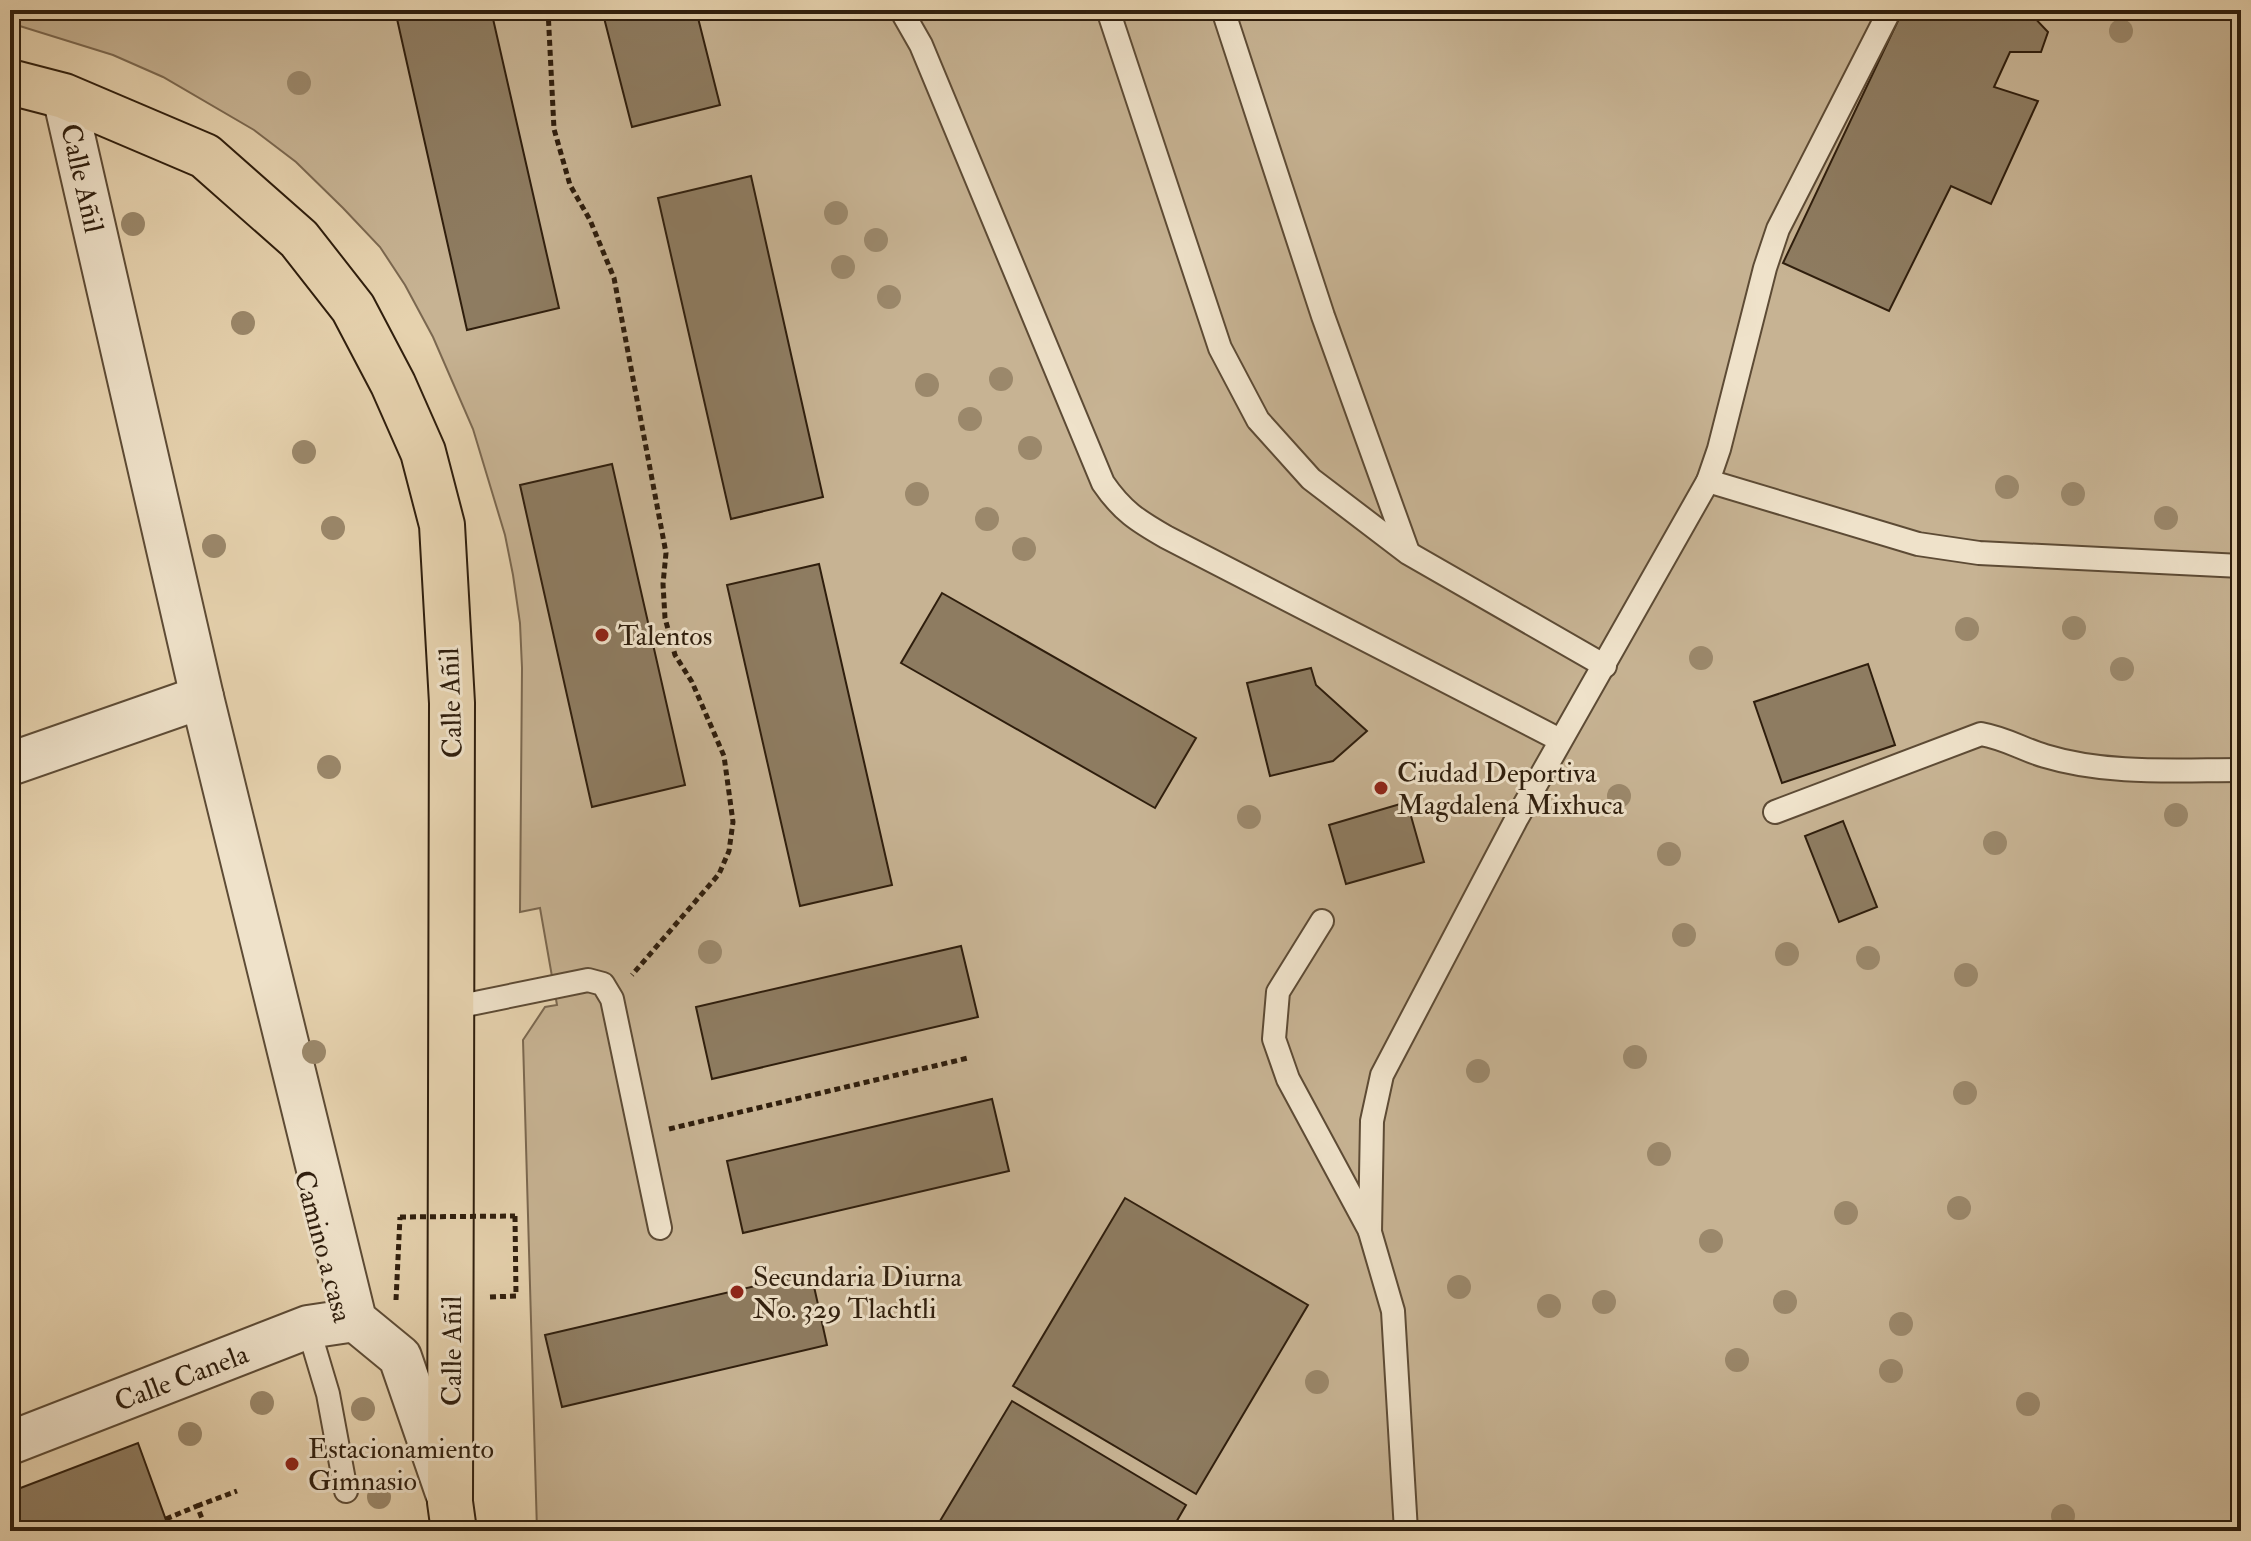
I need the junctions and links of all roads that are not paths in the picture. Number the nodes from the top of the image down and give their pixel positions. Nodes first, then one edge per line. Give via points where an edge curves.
1 (901, 10) edge
2 (1108, 10) edge
3 (1223, 10) edge
4 (1890, 10) edge
5 (10, 82) edge
6 (64, 96) junction
7 (1708, 481) junction
8 (1408, 553) junction
9 (2241, 566) edge
10 (1605, 666) junction
11 (202, 697) junction
12 (1560, 740) junction
13 (10, 764) edge
14 (2241, 770) edge
15 (1775, 812) dead end
16 (1322, 921) dead end
17 (451, 1008) junction
18 (660, 1228) dead end
19 (1370, 1232) junction
20 (355, 1320) junction
21 (308, 1327) junction
22 (10, 1443) edge
23 (346, 1491) dead end
24 (452, 1516) edge
25 (1406, 1531) edge

1 - 12 lane via 921,45 1103,483 1117,504 1166,537
2 - 8 lane via 1220,348 1258,420 1311,479
3 - 8 lane via 1323,316
4 - 7 lane via 1778,229
5 - 6 main road, Calle Añil
6 - 11 street, Calle Añil
6 - 17 main road, Calle Añil via 205,156 299,239 353,308 417,438 442,525 452,703
7 - 9 lane via 1918,544 1979,553
7 - 10 lane
8 - 10 lane
10 - 12 lane
11 - 13 street
11 - 20 street, Calle Añil
12 - 19 lane via 1382,1075 1372,1121
14 - 15 lane via 2119,770 2045,756 1981,734
16 - 19 lane via 1278,992 1274,1039 1288,1079
17 - 18 lane via 588,980 603,984 612,999
17 - 24 main road, Calle Añil
19 - 25 lane via 1393,1311
20 - 21 street, Calle Canela
20 - 24 street, Calle Añil via 400,1357
21 - 22 street, Calle Canela
21 - 23 lane via 328,1394

